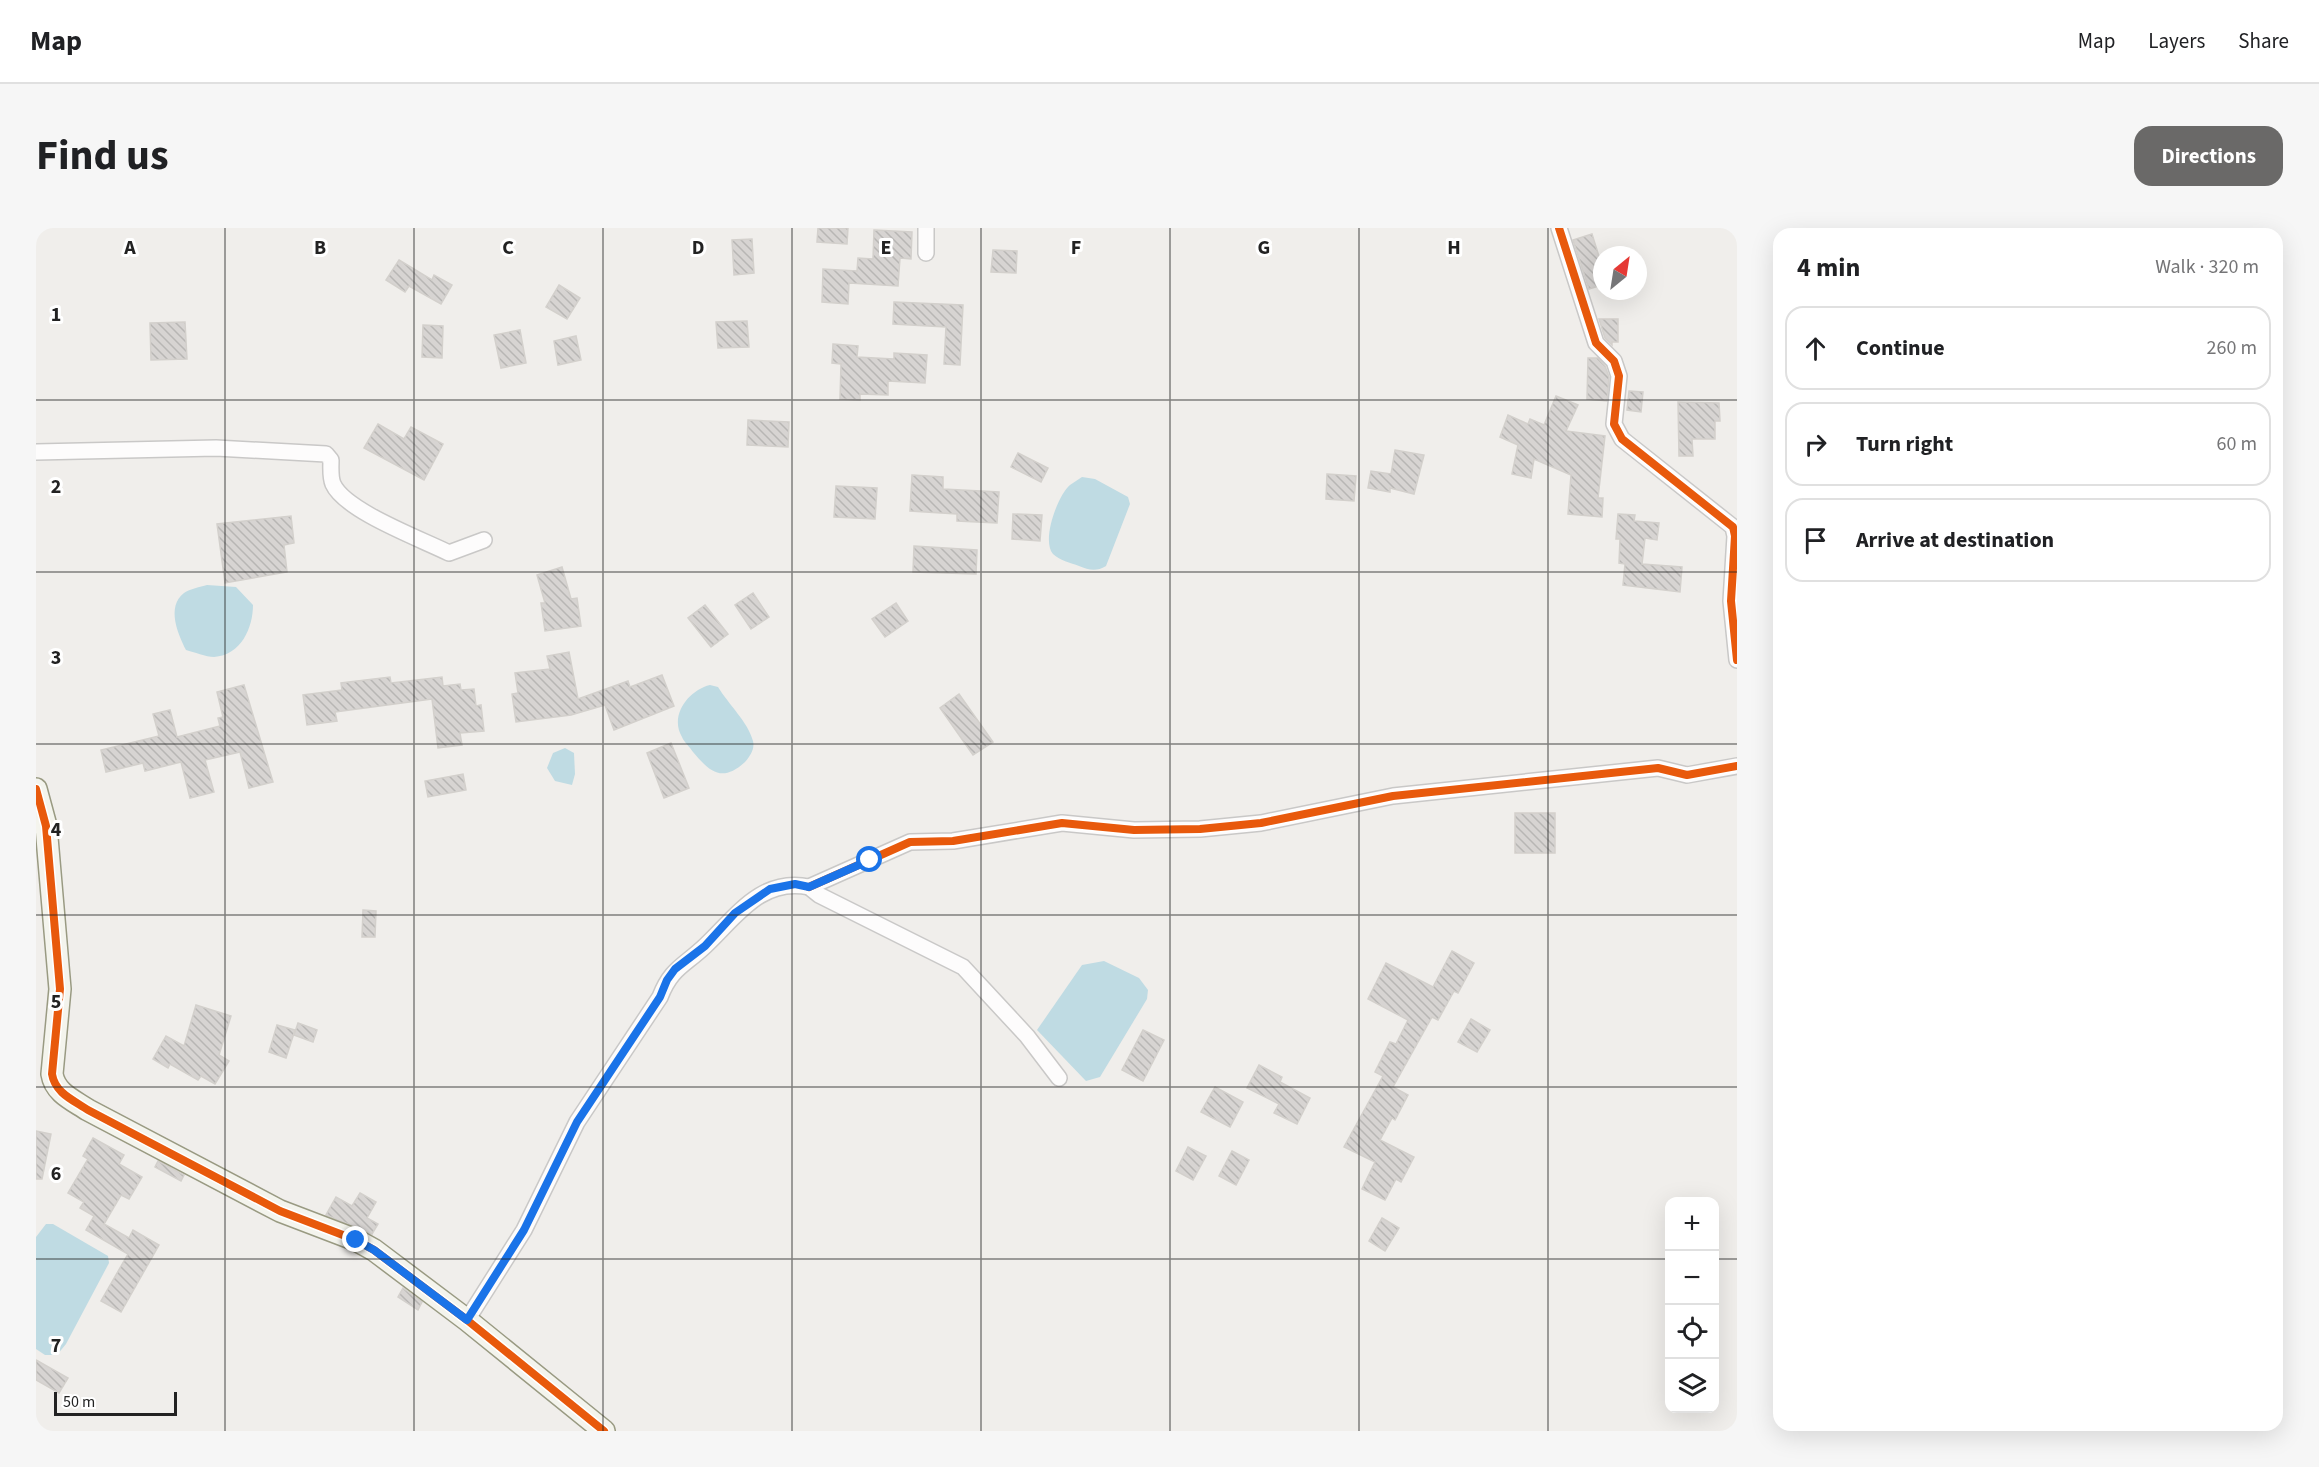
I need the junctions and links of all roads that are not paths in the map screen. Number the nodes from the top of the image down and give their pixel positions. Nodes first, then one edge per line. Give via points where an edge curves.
1 (926, 228) edge
2 (1559, 228) edge
3 (926, 253) dead end
4 (36, 452) edge
5 (484, 540) dead end
6 (1737, 660) edge
7 (1737, 766) edge
8 (36, 789) edge
9 (809, 887) junction
10 (1059, 1078) dead end
11 (467, 1320) junction
12 (604, 1431) edge

1 - 3 street
2 - 6 street via 1596,343 1614,361 1619,376 1614,424 1622,439 1733,527 1731,601
4 - 5 street via 216,448 326,454 332,460 331,482 366,514 449,553
7 - 9 street via 1687,775 1658,768 1393,796 1261,823 1200,829 1134,830 1062,823 953,841 910,842
8 - 11 street via 46,826 60,989 52,1074 58,1090 88,1110 280,1211 365,1245
9 - 10 street via 963,967 1027,1036
9 - 11 street via 795,884 770,889 735,913 705,946 675,969 577,1122 524,1230
11 - 12 street

